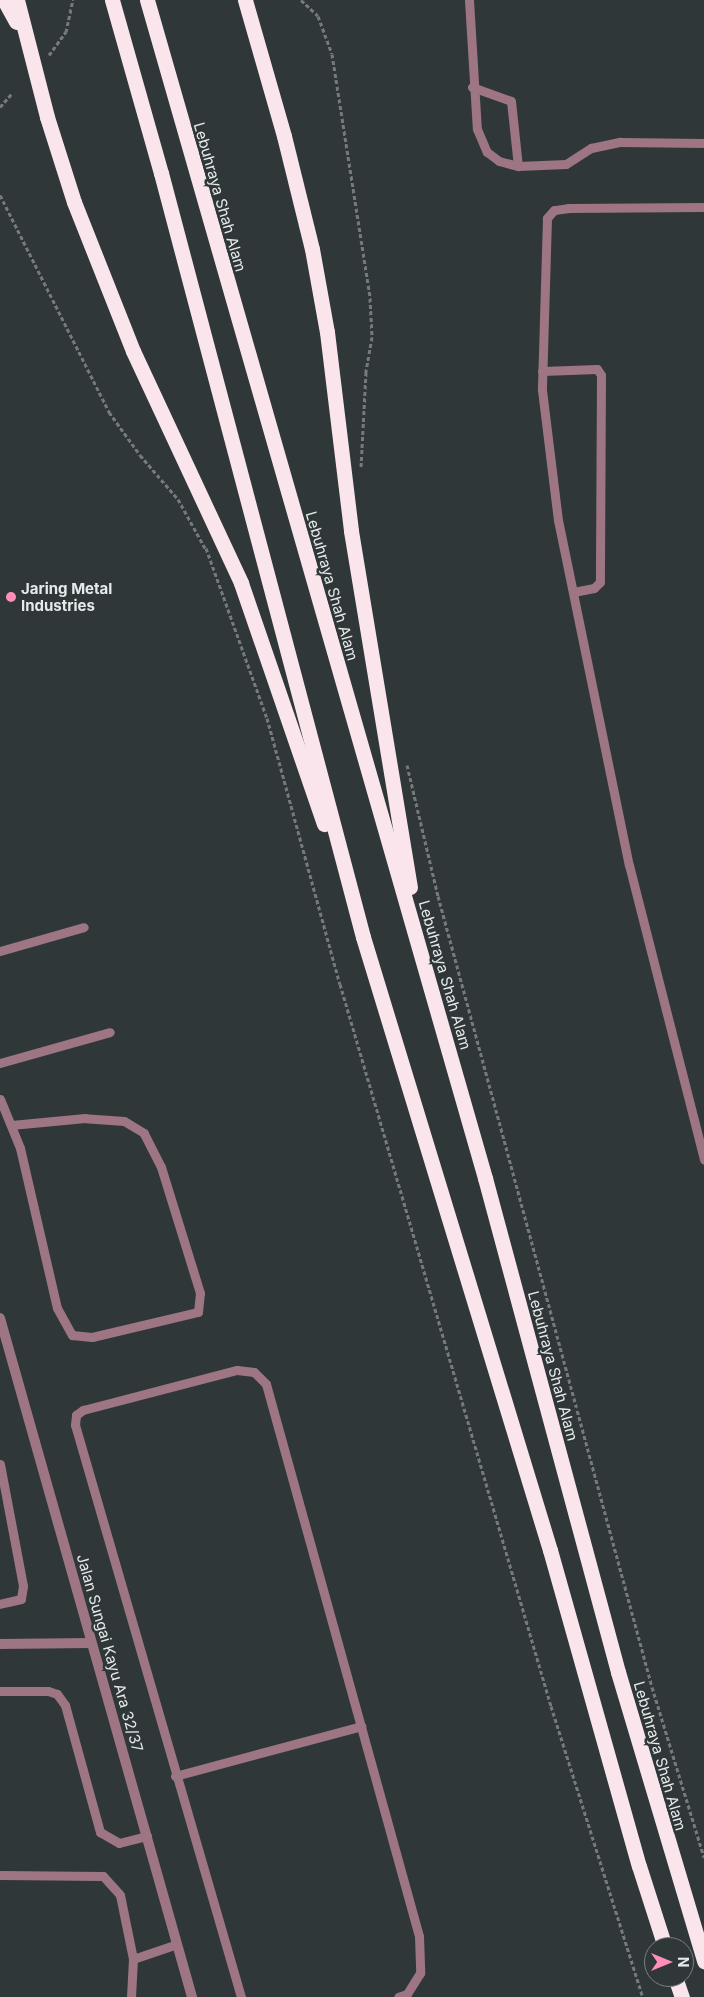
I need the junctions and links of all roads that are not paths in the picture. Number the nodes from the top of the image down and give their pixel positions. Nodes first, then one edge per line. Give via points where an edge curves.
1 (4, 0) edge
2 (17, 0) edge
3 (112, 0) edge
4 (148, 0) edge
5 (245, 0) edge
6 (469, 0) edge
7 (30, 50) junction
8 (472, 87) junction
9 (704, 143) edge
10 (518, 166) junction
11 (704, 207) edge
12 (542, 370) junction
13 (573, 592) junction
14 (84, 927) dead end
15 (363, 937) junction
16 (0, 951) edge
17 (426, 970) junction
18 (110, 1032) dead end
19 (0, 1063) edge
20 (0, 1099) edge
21 (11, 1125) junction
22 (704, 1160) edge
23 (0, 1318) edge
24 (0, 1464) edge
25 (0, 1604) edge
26 (90, 1643) junction
27 (0, 1644) edge
28 (0, 1691) edge
29 (361, 1726) junction
30 (175, 1776) junction
31 (147, 1836) junction
32 (0, 1875) edge
33 (662, 1937) edge
34 (177, 1944) junction
35 (133, 1959) junction
36 (704, 1961) edge
37 (131, 1997) edge
38 (192, 1997) edge
39 (240, 1997) edge
40 (398, 1997) edge

1 - 7 highway
2 - 7 highway
3 - 15 highway
4 - 17 highway, Lebuhraya Shah Alam via 284,484
5 - 17 highway via 284,136 313,258 326,332 351,531
6 - 8 lane
7 - 15 highway via 78,211 133,351 241,583
8 - 10 lane via 476,129 487,152 499,161
8 - 10 lane via 511,101
9 - 10 lane via 620,142 591,148 566,164
11 - 12 lane via 554,210 547,218
12 - 13 lane via 558,520
12 - 13 lane via 597,369 601,375 600,582 594,588
13 - 22 lane via 629,864
14 - 16 lane
15 - 33 highway via 550,1550
17 - 36 highway, Lebuhraya Shah Alam via 618,1672
18 - 19 lane
20 - 21 lane
21 - 21 lane via 20,1148 57,1308 72,1335 92,1336 198,1312 200,1293 161,1167 144,1133 124,1121 85,1118
23 - 26 street, Jalan Sungai Kayu Ara 32/37
24 - 25 lane via 23,1586 21,1599
26 - 27 street
26 - 31 street, Jalan Sungai Kayu Ara 32/37
28 - 31 lane via 48,1691 57,1694 65,1705 100,1832 118,1843
29 - 30 lane
29 - 30 lane via 266,1384 254,1372 237,1370 82,1410 76,1415 75,1425
29 - 40 lane via 419,1936 420,1973 407,1994
30 - 39 lane
31 - 34 street, Jalan Sungai Kayu Ara 32/37
32 - 35 lane via 103,1876 120,1895
34 - 35 lane
34 - 38 street, Jalan Sungai Kayu Ara 32/37
35 - 37 lane

